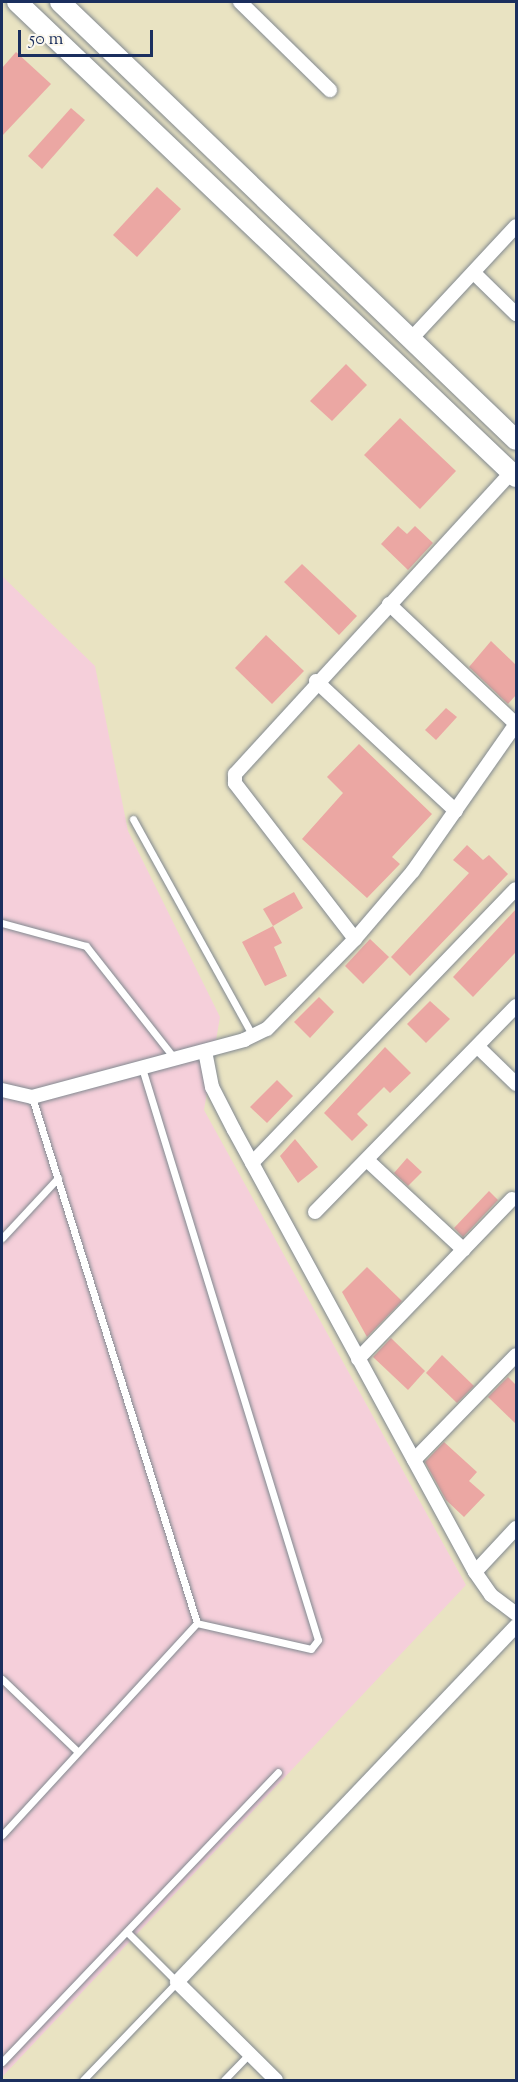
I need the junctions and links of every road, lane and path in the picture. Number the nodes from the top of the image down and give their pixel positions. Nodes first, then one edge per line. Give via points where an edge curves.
1 (17, 2) edge
2 (60, 2) edge
3 (240, 2) edge
4 (330, 90) dead end
5 (516, 226) edge
6 (474, 273) junction
7 (516, 314) edge
8 (411, 339) junction
9 (515, 435) edge
10 (514, 474) edge
11 (389, 604) junction
12 (316, 681) junction
13 (516, 724) edge
14 (456, 810) junction
15 (133, 819) dead end
16 (516, 889) edge
17 (2, 923) edge
18 (355, 939) junction
19 (516, 1006) edge
20 (253, 1036) junction
21 (478, 1047) junction
22 (206, 1051) junction
23 (175, 1059) junction
24 (142, 1068) junction
25 (516, 1083) edge
26 (2, 1090) edge
27 (32, 1097) junction
28 (367, 1160) junction
29 (252, 1163) junction
30 (58, 1178) junction
31 (512, 1199) dead end
32 (315, 1212) dead end
33 (2, 1238) edge
34 (464, 1250) junction
35 (516, 1355) edge
36 (358, 1359) junction
37 (511, 1371) edge
38 (414, 1460) junction
39 (516, 1529) edge
40 (475, 1572) junction
41 (516, 1614) edge
42 (197, 1623) junction
43 (516, 1626) edge
44 (3, 1683) edge
45 (77, 1751) junction
46 (278, 1772) dead end
47 (2, 1835) edge
48 (127, 1932) junction
49 (177, 1982) junction
50 (249, 2054) junction
51 (2, 2062) edge
52 (83, 2080) edge
53 (224, 2080) edge
54 (276, 2080) edge

1 - 10 main road
2 - 8 main road
3 - 4 street
5 - 6 street
6 - 7 street
6 - 8 street
8 - 9 main road
10 - 11 street
11 - 12 street
11 - 13 street
12 - 14 street
12 - 18 street via 240,763 235,783
13 - 14 street
14 - 18 street
15 - 20 lane
16 - 29 street
17 - 23 lane via 86,946
18 - 20 street via 291,1008
19 - 21 street
20 - 22 street
21 - 25 street
21 - 28 street
22 - 23 street
22 - 29 street via 212,1087
23 - 24 street
24 - 27 street
24 - 42 lane via 318,1640 311,1649
26 - 27 street
27 - 30 lane
28 - 32 street
28 - 34 street
29 - 36 street
30 - 33 lane
30 - 42 lane
31 - 34 street
34 - 36 street
35 - 37 street
36 - 38 street
37 - 38 street
38 - 40 street
39 - 40 street
40 - 41 street via 491,1595
42 - 45 lane
43 - 49 street
44 - 45 lane
45 - 47 lane
46 - 48 lane
48 - 49 lane
48 - 51 lane
49 - 50 street
49 - 52 lane
50 - 53 lane
50 - 54 street

